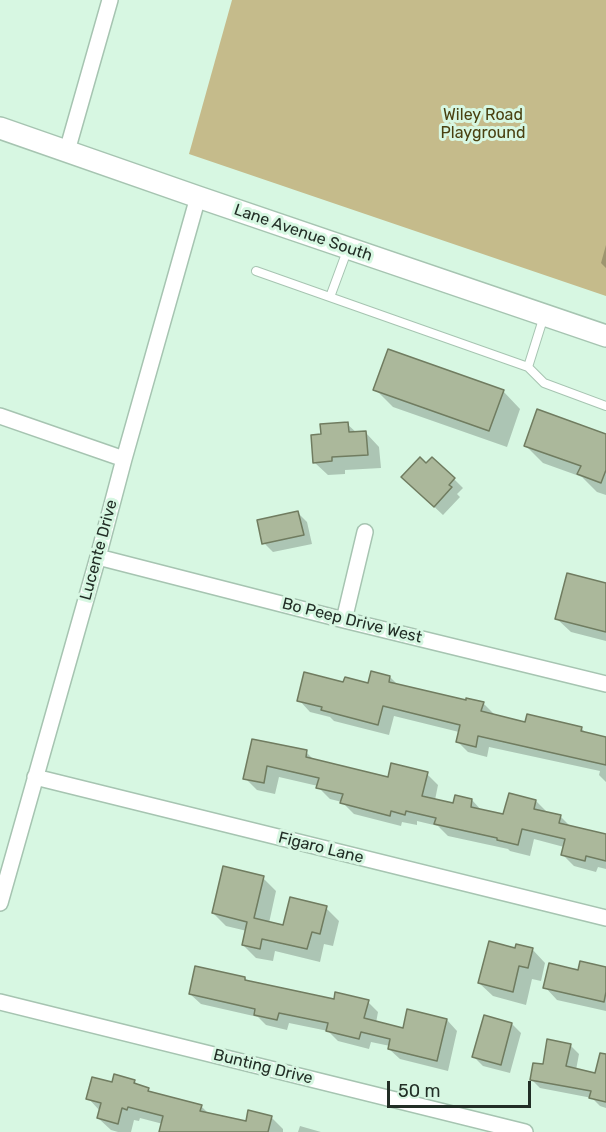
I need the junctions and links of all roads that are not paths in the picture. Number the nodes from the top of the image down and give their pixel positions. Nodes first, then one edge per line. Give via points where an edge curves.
1 (110, 0) edge
2 (0, 128) edge
3 (67, 151) junction
4 (198, 197) junction
5 (348, 248) junction
6 (256, 271) dead end
7 (330, 297) junction
8 (545, 314) junction
9 (606, 336) edge
10 (528, 367) junction
11 (606, 406) edge
12 (0, 416) edge
13 (124, 459) junction
14 (365, 532) dead end
15 (98, 557) junction
16 (344, 620) junction
17 (606, 684) edge
18 (35, 777) junction
19 (0, 903) edge
20 (606, 918) edge
21 (0, 1002) edge
22 (525, 1132) edge

1 - 3 street
2 - 3 main road, Lane Avenue South
3 - 4 main road, Lane Avenue South
4 - 5 main road, Lane Avenue South
4 - 13 street, Lucente Drive
5 - 7 lane
5 - 8 main road, Lane Avenue South
6 - 7 lane
7 - 10 lane
8 - 9 main road, Lane Avenue South
8 - 10 lane
10 - 11 lane via 544,383
12 - 13 street
13 - 15 street, Lucente Drive
14 - 16 street
15 - 16 street, Bo Peep Drive West
15 - 18 street, Lucente Drive
16 - 17 street, Bo Peep Drive West
18 - 19 street, Lucente Drive
18 - 20 street, Figaro Lane
21 - 22 street, Bunting Drive

